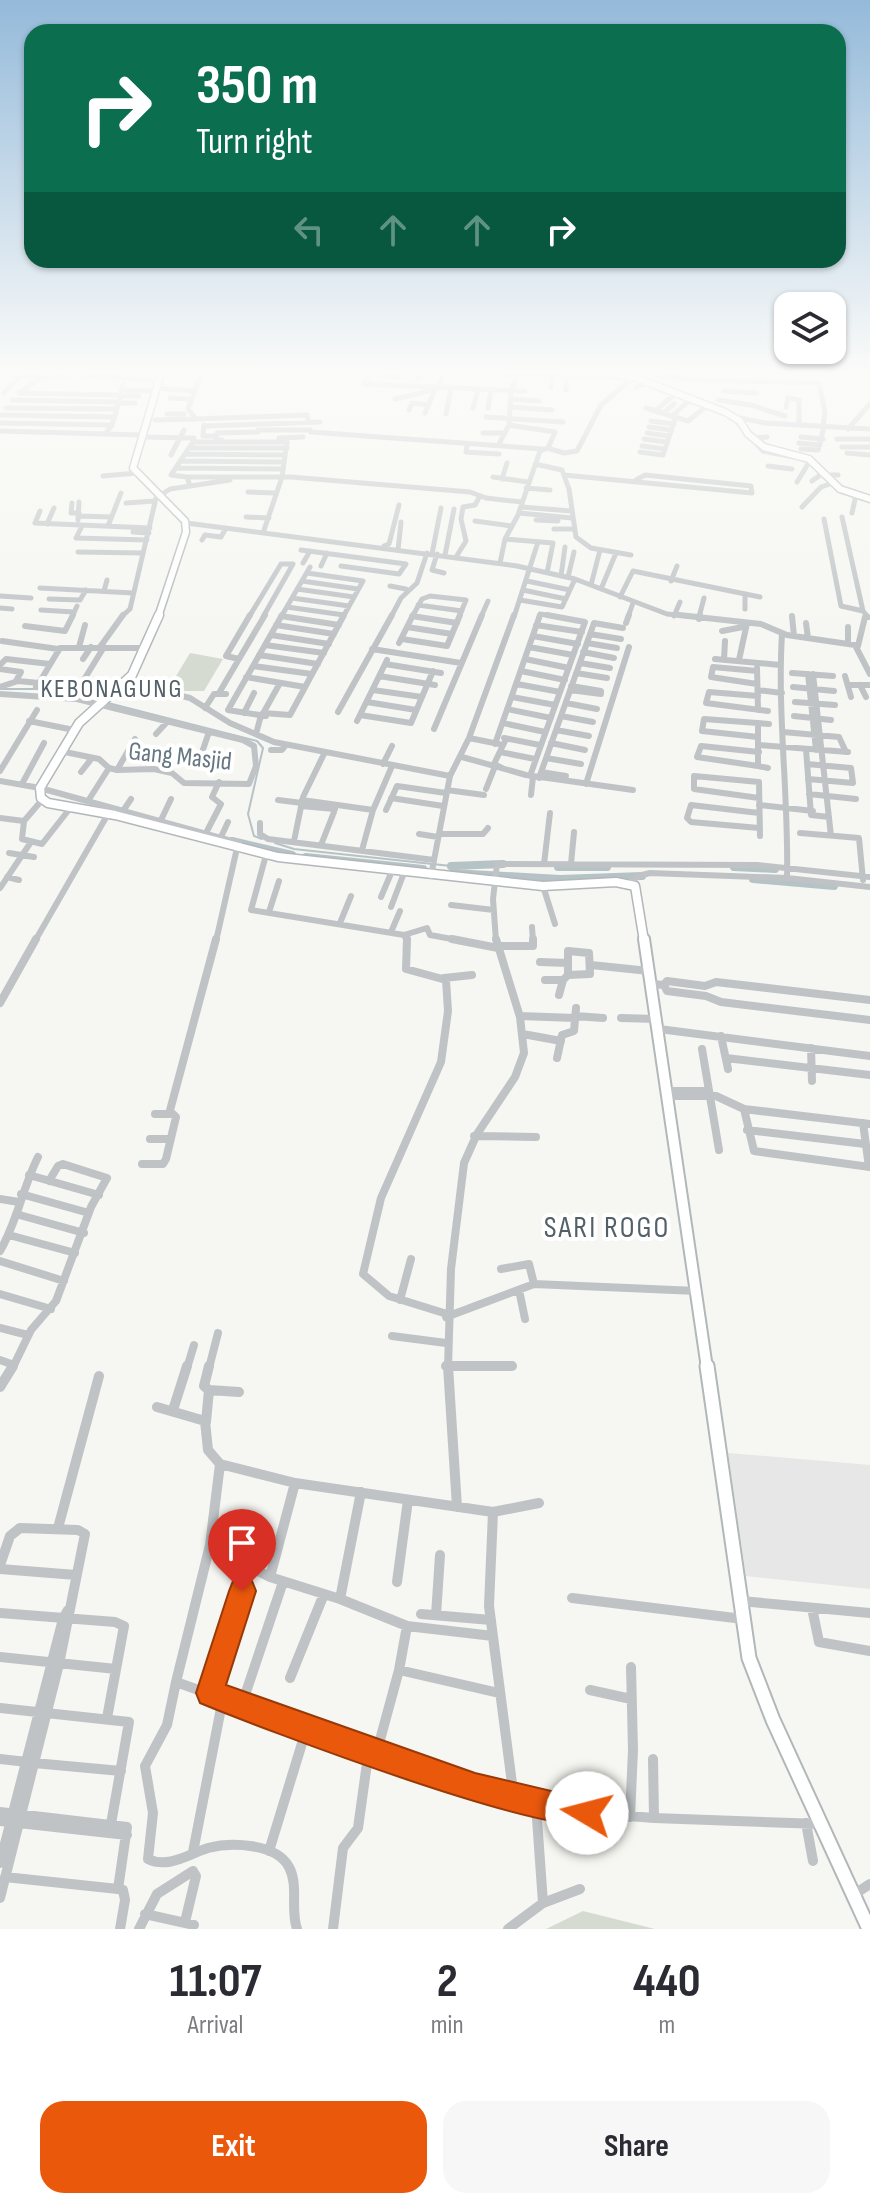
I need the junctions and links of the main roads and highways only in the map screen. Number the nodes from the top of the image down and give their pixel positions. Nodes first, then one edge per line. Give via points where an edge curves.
1 (134, 460) edge
2 (809, 460) edge
3 (870, 497) edge
4 (869, 1929) edge

1 - 4 main road via 137,473 186,523 160,612 127,683 74,730 40,792 71,807 95,806 106,818 165,824 266,855 543,886 632,880 755,1677
2 - 3 main road via 831,484

